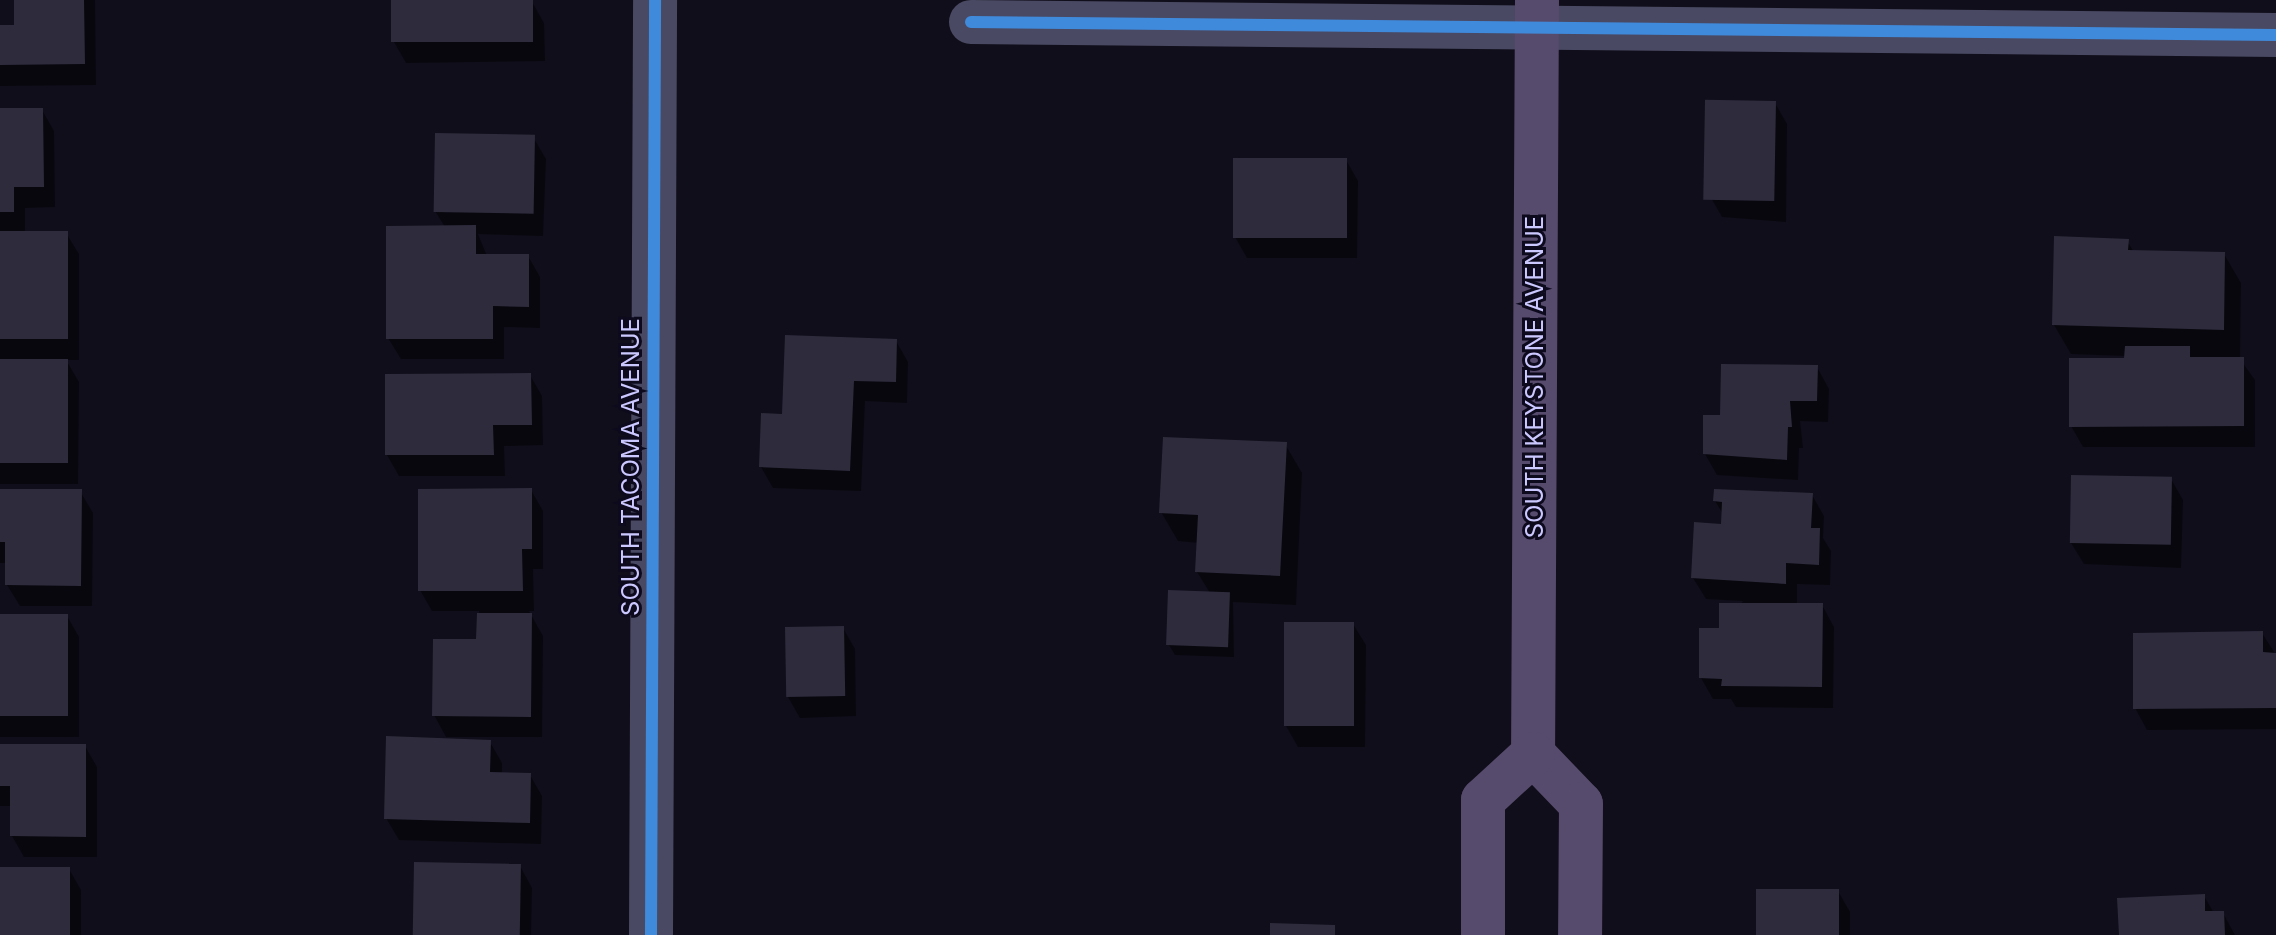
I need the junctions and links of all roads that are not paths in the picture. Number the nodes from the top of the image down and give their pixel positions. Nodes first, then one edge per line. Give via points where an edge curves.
1 (655, 0) edge
2 (1537, 14) edge
3 (971, 22) dead end
4 (2276, 35) edge
5 (1533, 754) junction
6 (651, 935) edge
7 (1483, 935) edge
8 (1580, 935) edge

1 - 6 street, SOUTH TACOMA AVENUE
2 - 3 street
2 - 4 street
2 - 5 main road, SOUTH KEYSTONE AVENUE
5 - 7 main road via 1483,800
5 - 8 main road via 1581,804

